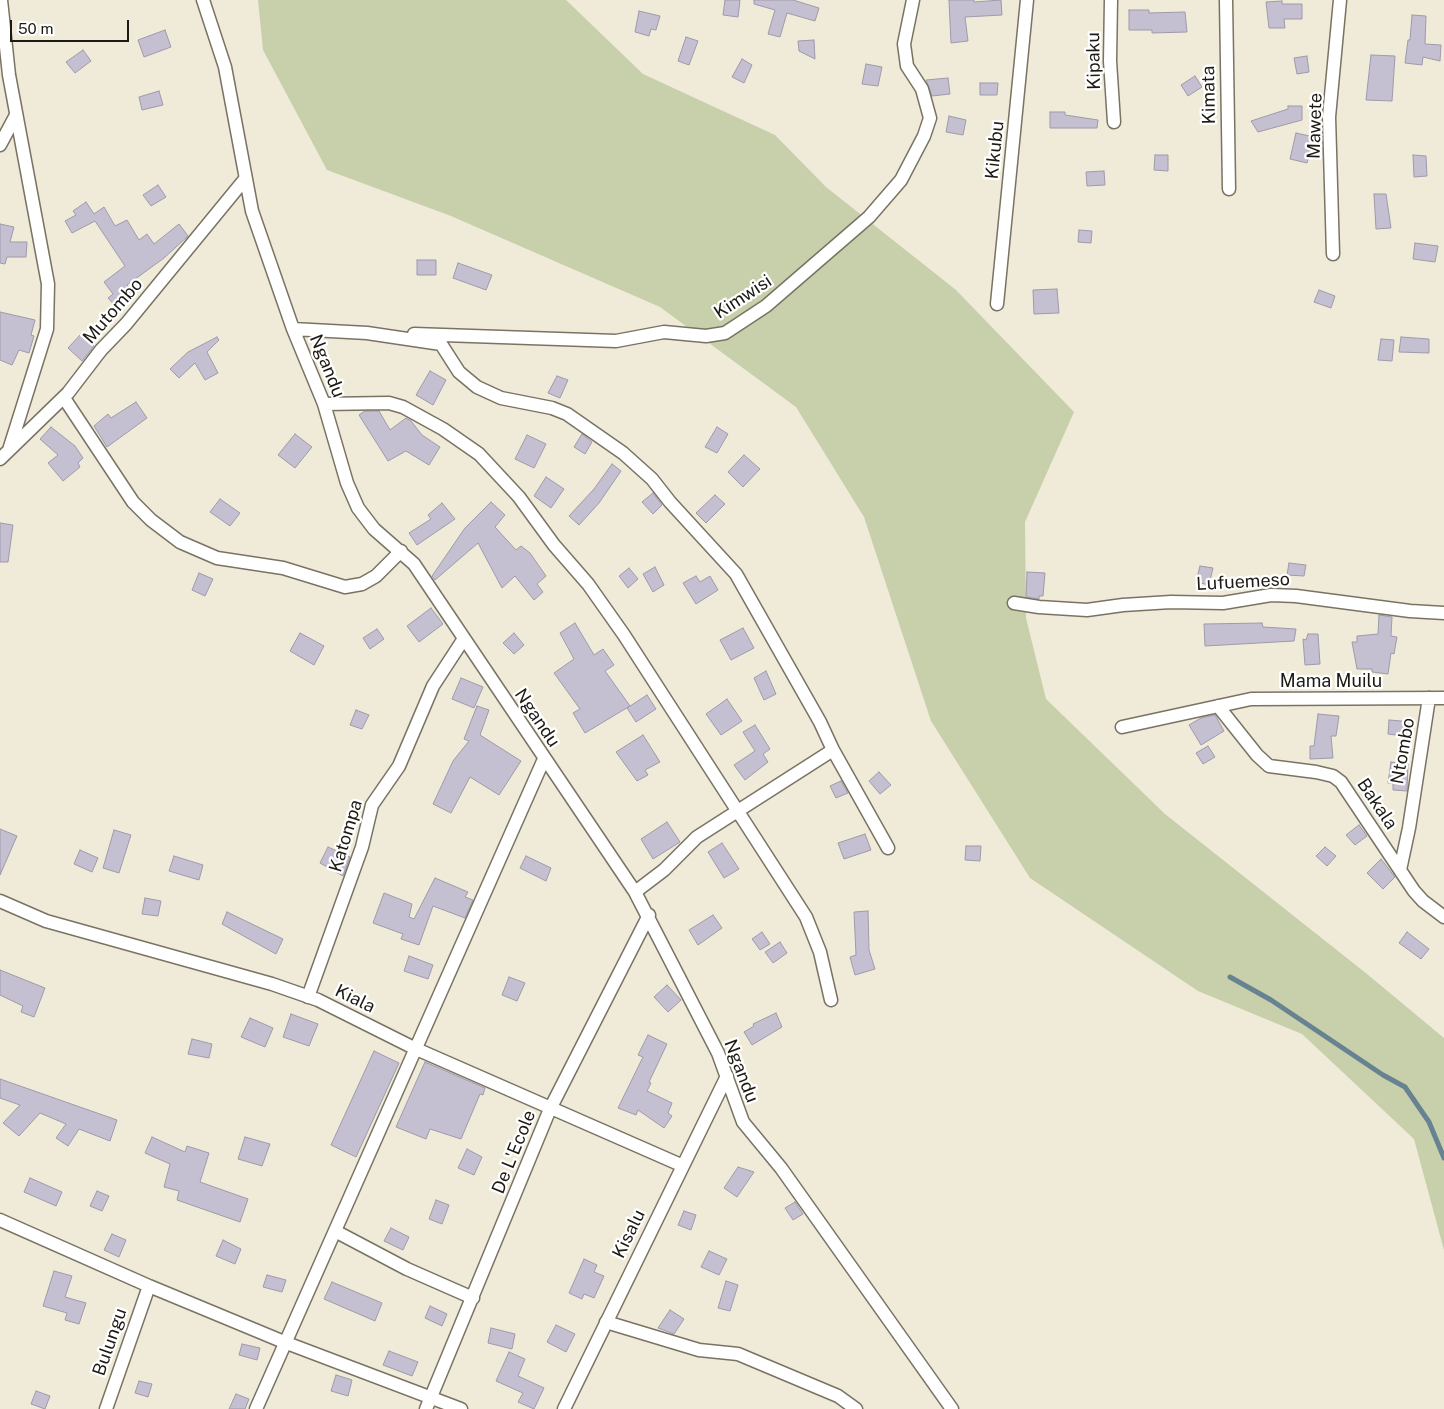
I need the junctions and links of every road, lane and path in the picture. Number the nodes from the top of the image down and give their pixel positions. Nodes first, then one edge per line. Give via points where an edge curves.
1 (2, 0) edge
2 (203, 0) edge
3 (913, 0) edge
4 (1027, 0) edge
5 (1112, 0) edge
6 (1226, 0) edge
7 (1340, 0) edge
8 (16, 115) junction
9 (1114, 122) dead end
10 (0, 144) edge
11 (245, 180) junction
12 (1229, 188) dead end
13 (1333, 254) dead end
14 (997, 304) dead end
15 (293, 329) junction
16 (368, 333) junction
17 (64, 398) junction
18 (324, 404) junction
19 (5, 455) edge
20 (401, 551) junction
21 (1014, 603) dead end
22 (1444, 613) edge
23 (463, 640) junction
24 (1429, 698) junction
25 (1444, 698) edge
26 (1218, 706) junction
27 (1122, 727) dead end
28 (833, 750) junction
29 (544, 759) junction
30 (738, 810) junction
31 (888, 848) dead end
32 (1400, 870) junction
33 (636, 892) junction
34 (0, 901) edge
35 (649, 915) junction
36 (1444, 917) edge
37 (308, 997) junction
38 (831, 1000) dead end
39 (414, 1048) junction
40 (727, 1076) junction
41 (550, 1109) junction
42 (682, 1166) junction
43 (0, 1220) edge
44 (335, 1231) junction
45 (148, 1286) junction
46 (473, 1298) junction
47 (606, 1322) junction
48 (284, 1342) junction
49 (429, 1404) edge
50 (106, 1409) edge
51 (256, 1409) edge
52 (461, 1409) edge
53 (564, 1409) edge
54 (856, 1409) edge
55 (952, 1409) edge

1 - 8 street
2 - 11 street, Ngandu via 225,67
3 - 16 street, Kimwisi via 904,44 907,66 922,89 930,118 901,180 869,216 800,279 725,333 706,336 664,332 616,341
4 - 14 street, Kikubu
5 - 9 street, Kipaku via 1110,61
6 - 12 street, Kimata
7 - 13 street, Mawete via 1329,117
8 - 10 street
8 - 19 street via 48,284 47,329
11 - 15 street, Ngandu via 252,211
11 - 17 street, Mutombo
15 - 16 street
15 - 18 street, Ngandu
16 - 28 street via 441,344 460,372 477,387 501,398 566,414 623,453 652,479 736,574
17 - 19 street, Mutombo
17 - 20 street via 133,502 180,542 217,558 283,568 345,587 362,584 376,576
18 - 20 street, Ngandu via 347,483 358,508 374,529
18 - 30 street via 389,403 403,407 479,454 519,497 588,584
20 - 23 street, Ngandu via 414,564
21 - 22 street, Lufuemeso via 1087,610 1123,605 1223,603 1296,596
23 - 29 street, Ngandu
23 - 37 street, Katompa via 433,686 399,766 372,805 357,862
24 - 25 street, Mama Muilu
24 - 26 street, Mama Muilu via 1251,699
24 - 32 street, Ntombo
26 - 27 street, Mama Muilu
26 - 32 street, Bakala via 1257,755 1270,766 1316,772 1342,782
28 - 30 street
28 - 31 street
29 - 33 street, Ngandu
29 - 39 street
30 - 33 street via 697,836 664,870
30 - 38 street via 806,917 820,952
32 - 36 street, Bakala via 1423,901
33 - 35 street, Ngandu
34 - 37 street, Kiala via 46,921
35 - 40 street, Ngandu
35 - 41 street, De L'Ecole
37 - 39 street, Kiala
39 - 41 street, Kiala
39 - 44 street
40 - 42 street, Kisalu
40 - 55 street, Ngandu via 743,1122 781,1168
41 - 42 street, Kiala
41 - 46 street, De L'Ecole
42 - 47 street, Kisalu
43 - 45 street
44 - 46 street via 407,1269
44 - 48 street
45 - 48 street
45 - 50 street, Bulungu
46 - 49 street, De L'Ecole
47 - 53 street, Kisalu
47 - 54 street via 699,1350 738,1354 838,1396
48 - 49 street
48 - 51 street
49 - 52 street

